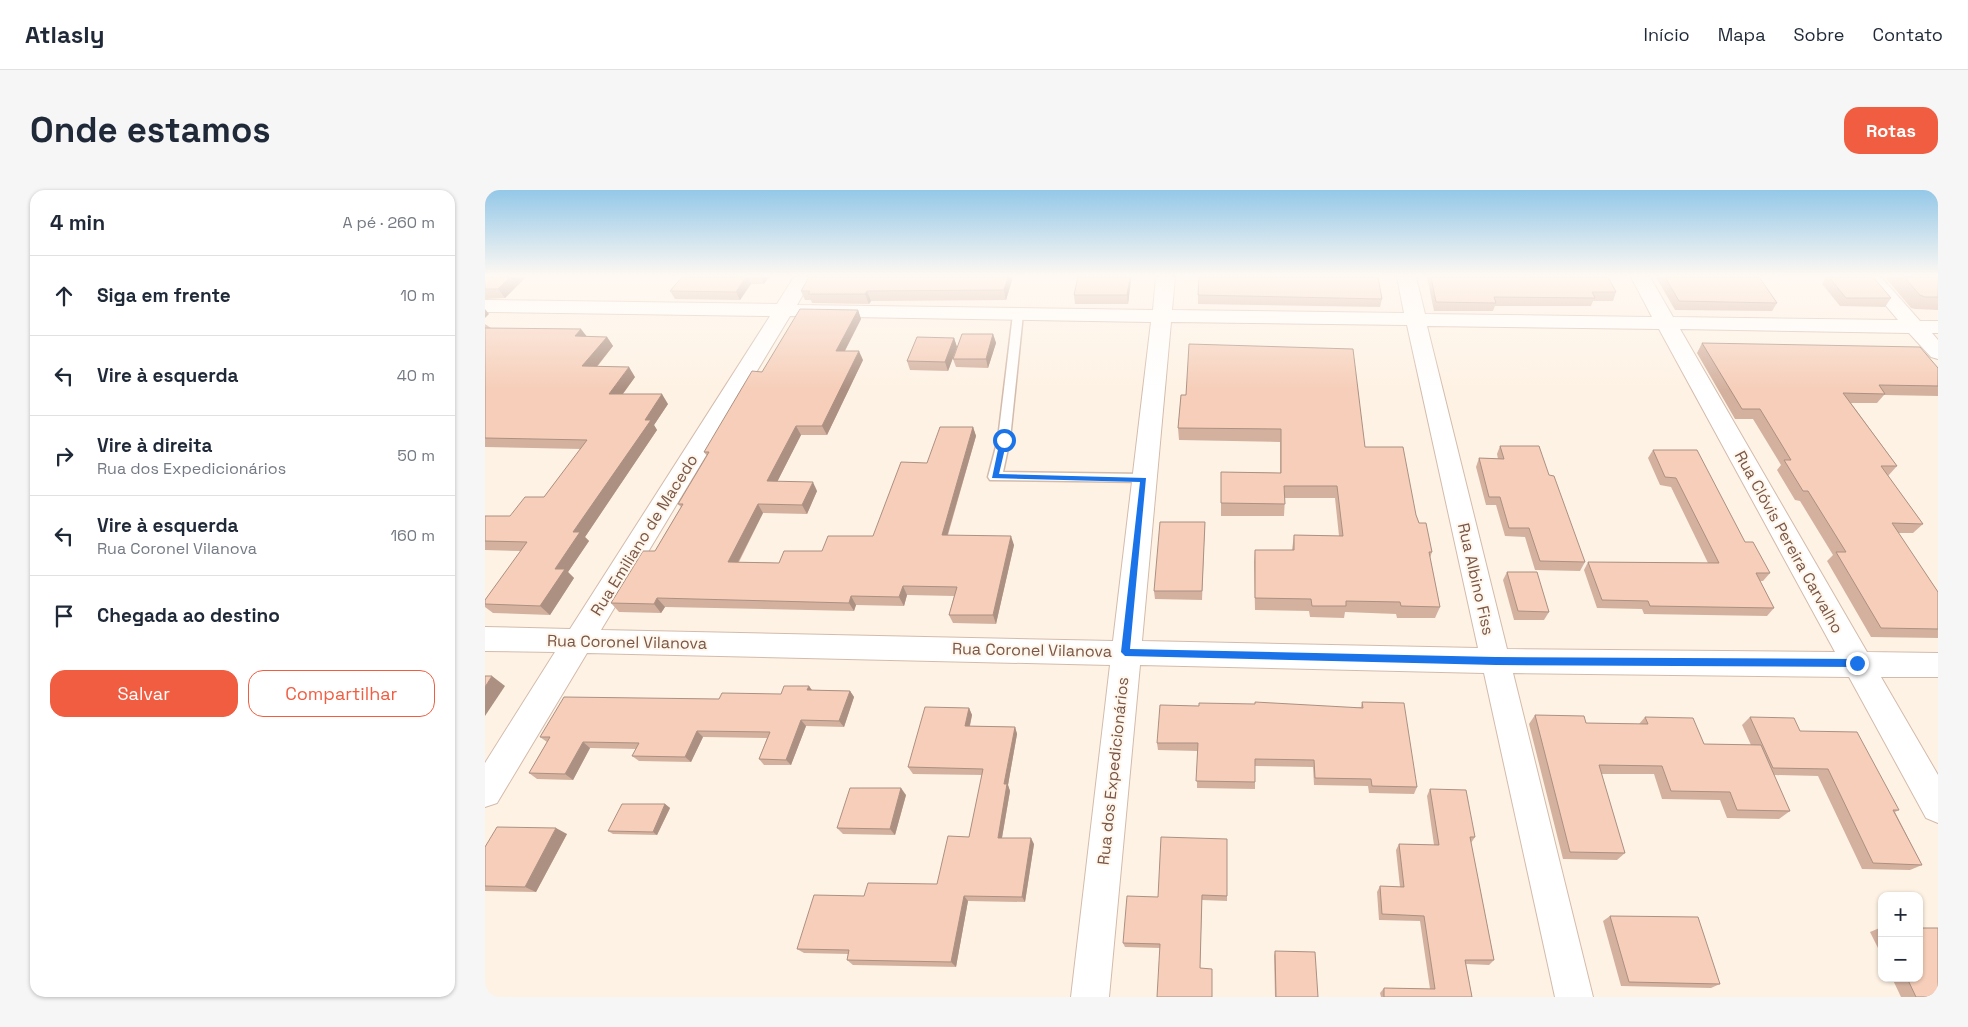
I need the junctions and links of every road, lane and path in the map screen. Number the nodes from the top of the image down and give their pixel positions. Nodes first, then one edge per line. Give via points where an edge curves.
1 (1018, 314) edge
2 (780, 315) edge
3 (1065, 315) edge
4 (1414, 315) edge
5 (1661, 315) edge
6 (1904, 315) edge
7 (1161, 316) junction
8 (1415, 320) junction
9 (1666, 323) junction
10 (1915, 327) junction
11 (1938, 327) edge
12 (1938, 352) edge
13 (1144, 479) junction
14 (485, 639) edge
15 (579, 641) junction
16 (1125, 652) junction
17 (1496, 661) junction
18 (1857, 663) junction
19 (1938, 665) edge
20 (485, 792) edge
21 (1938, 807) edge
22 (1090, 997) edge
23 (1574, 997) edge

1 - 13 lane via 1004,440 995,477
2 - 15 street, Rua Emiliano de Macedo
3 - 7 street
4 - 8 street, Rua Albino Fiss
5 - 9 street, Rua Clóvis Pereira Carvalho
6 - 10 street
7 - 8 street
7 - 13 street, Rua dos Expedicionários
8 - 9 street
8 - 17 street, Rua Albino Fiss
9 - 10 street
9 - 18 street, Rua Clóvis Pereira Carvalho
10 - 11 street
10 - 12 street
13 - 16 street, Rua dos Expedicionários
14 - 15 street, Rua Coronel Vilanova
15 - 16 street, Rua Coronel Vilanova
15 - 20 street, Rua Emiliano de Macedo
16 - 17 street, Rua Coronel Vilanova
16 - 22 street, Rua dos Expedicionários
17 - 18 street, Rua Coronel Vilanova
17 - 23 street, Rua Albino Fiss
18 - 19 street, Rua Coronel Vilanova
18 - 21 street, Rua Clóvis Pereira Carvalho

